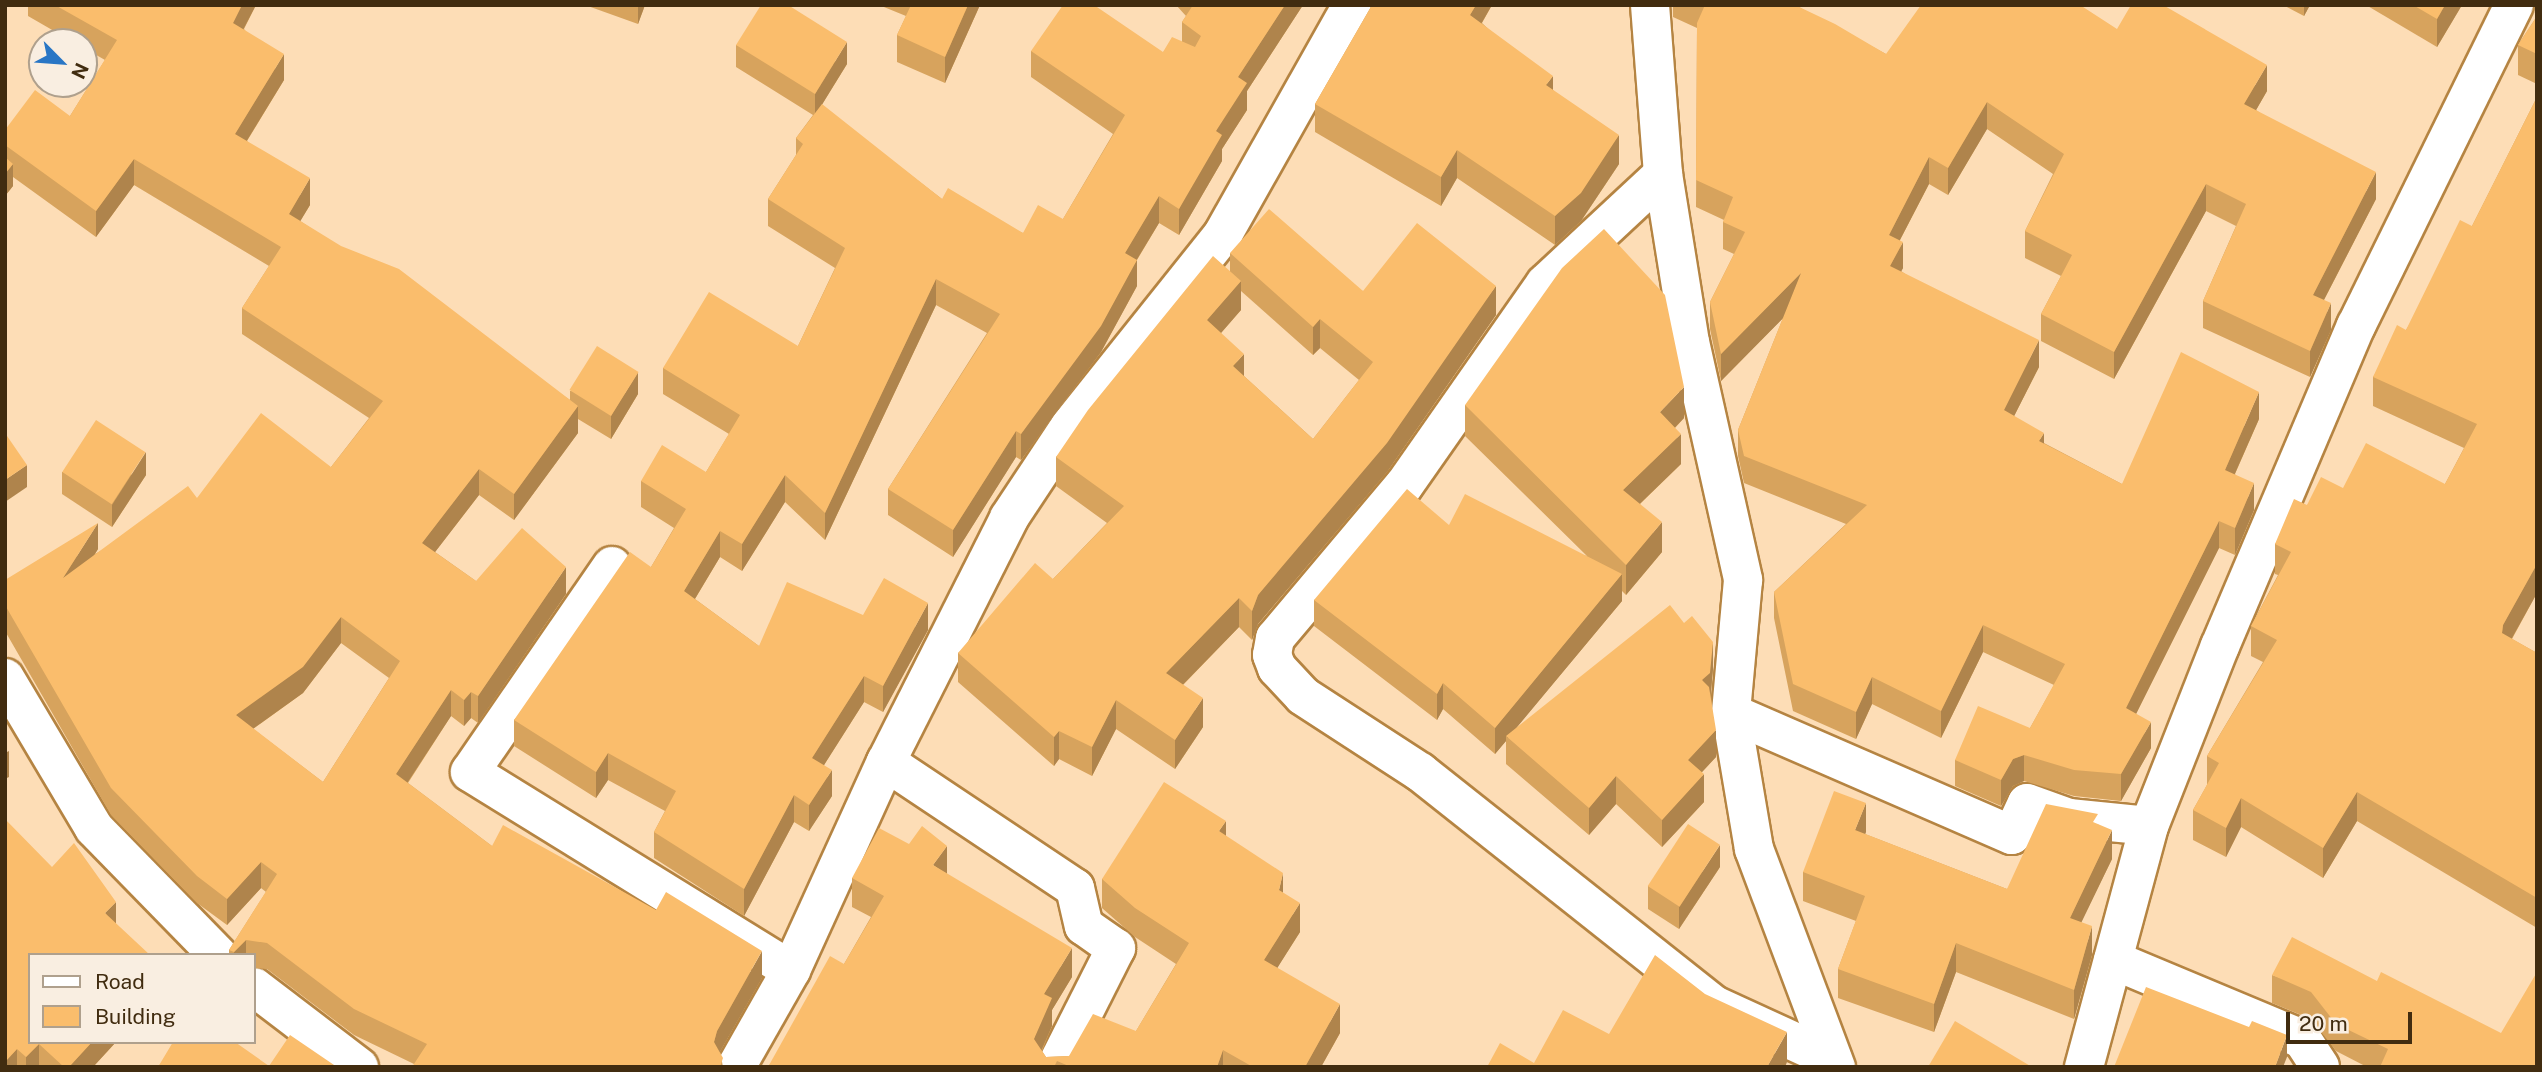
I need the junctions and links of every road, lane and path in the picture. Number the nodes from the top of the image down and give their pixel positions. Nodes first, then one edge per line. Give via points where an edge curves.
1 (1352, 5) edge
2 (1650, 5) edge
3 (2514, 5) edge
4 (1663, 174) junction
5 (612, 566) dead end
6 (5, 678) edge
7 (1731, 713) junction
8 (886, 762) junction
9 (2149, 826) junction
10 (216, 953) edge
11 (2113, 960) junction
12 (791, 970) junction
13 (256, 989) edge
14 (2306, 1058) edge
15 (1834, 1063) edge
16 (359, 1067) edge
17 (736, 1067) edge
18 (1056, 1067) edge
19 (2084, 1067) edge

1 - 8 street via 1223,234 1070,426 1009,517
2 - 4 street
3 - 9 street via 2356,326
4 - 7 street via 1690,342 1743,580
4 - 15 street via 1545,284 1404,485 1275,638 1272,655 1277,668 1303,696 1420,772 1714,1005
5 - 12 street via 470,772
6 - 10 street via 94,828
7 - 9 street via 2012,835 2027,803 2069,818
7 - 15 street via 1754,849
8 - 12 street
8 - 18 street via 1075,888 1084,926 1116,948
9 - 11 street
11 - 14 street
11 - 19 street
12 - 17 street
13 - 16 street

